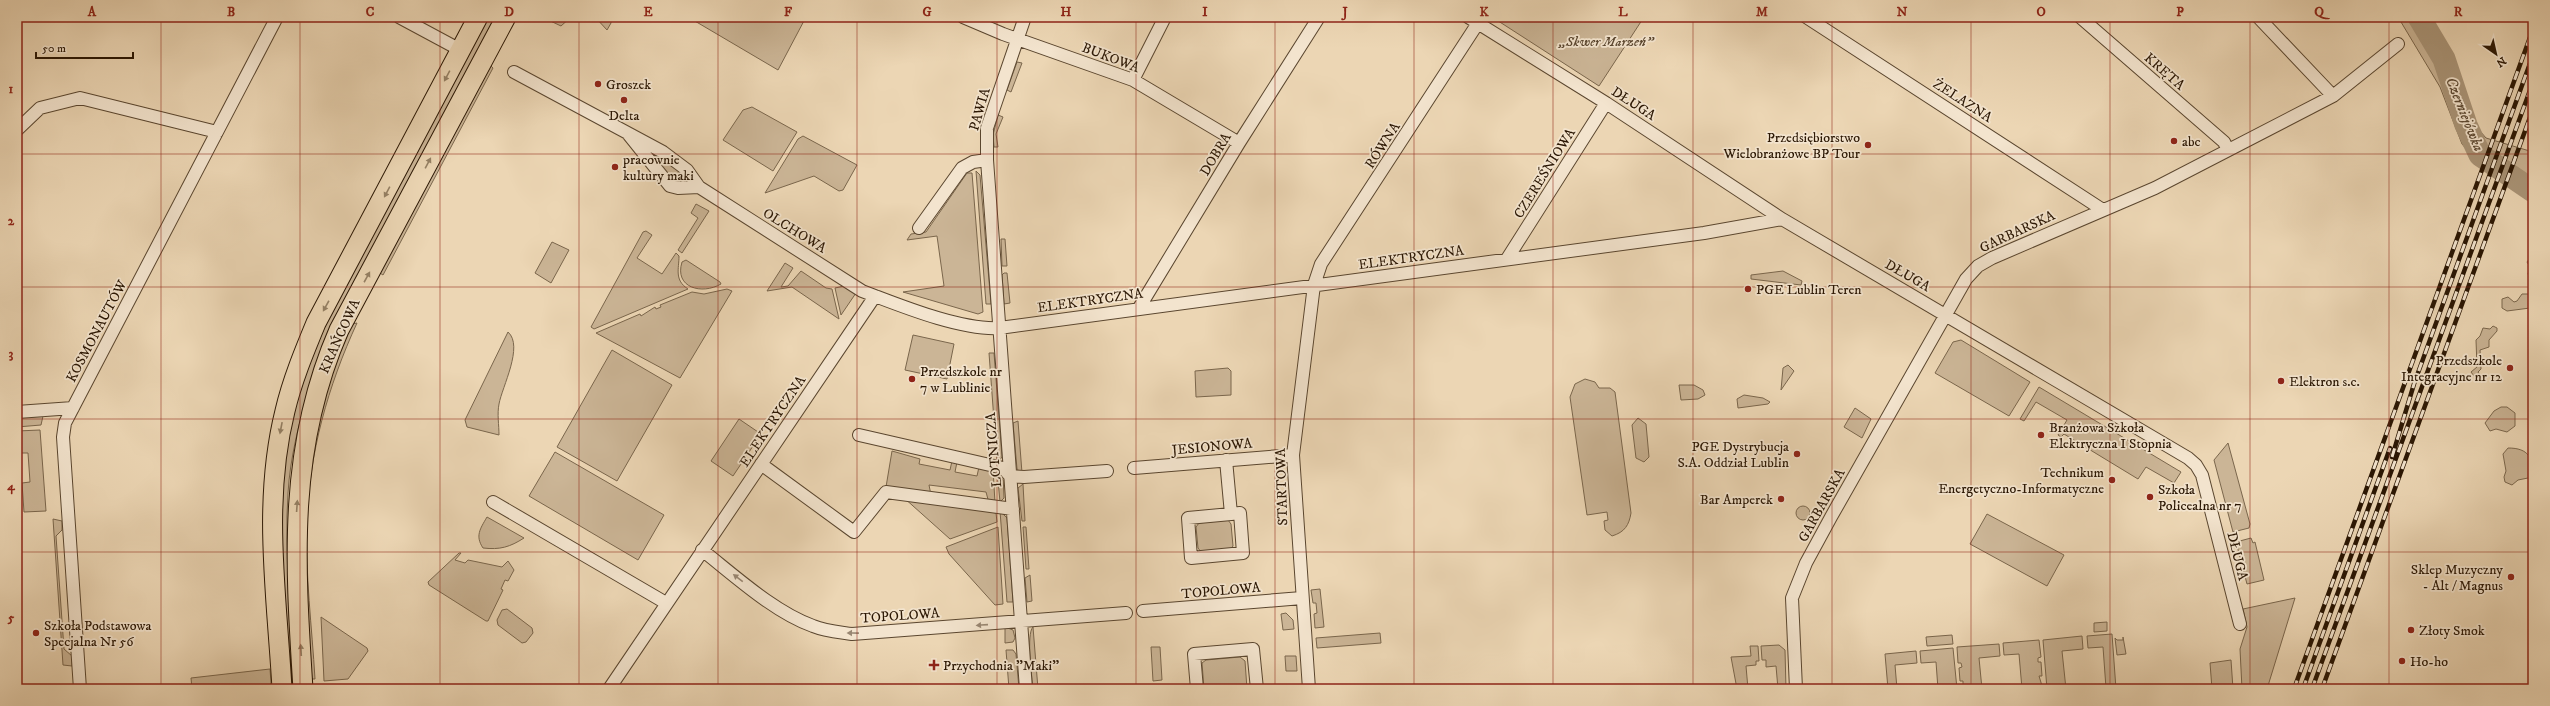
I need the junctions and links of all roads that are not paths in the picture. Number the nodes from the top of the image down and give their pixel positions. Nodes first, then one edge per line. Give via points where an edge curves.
1 (277, 17) edge
2 (399, 17) edge
3 (478, 17) edge
4 (506, 17) edge
5 (963, 17) edge
6 (1025, 17) edge
7 (1165, 17) edge
8 (1320, 17) edge
9 (1806, 17) edge
10 (2080, 17) edge
11 (2258, 17) edge
12 (1473, 20) edge
13 (1018, 39) junction
14 (2398, 44) dead end
15 (453, 46) dead end
16 (514, 72) dead end
17 (1133, 80) junction
18 (2333, 96) junction
19 (1606, 103) junction
20 (17, 130) edge
21 (626, 131) junction
22 (217, 132) junction
23 (1239, 144) junction
24 (2228, 150) junction
25 (987, 160) junction
26 (699, 187) junction
27 (2103, 210) junction
28 (1782, 219) junction
29 (919, 228) dead end
30 (1507, 259) junction
31 (1314, 285) junction
32 (875, 296) junction
33 (1139, 308) junction
34 (1944, 314) junction
35 (999, 328) junction
36 (73, 408) junction
37 (17, 412) edge
38 (859, 435) dead end
39 (1293, 455) junction
40 (1226, 460) junction
41 (761, 464) junction
42 (1134, 468) dead end
43 (1107, 471) dead end
44 (1010, 476) junction
45 (493, 502) dead end
46 (1013, 509) junction
47 (1231, 514) junction
48 (702, 550) junction
49 (1302, 598) junction
50 (666, 603) junction
51 (1143, 611) dead end
52 (1126, 613) dead end
53 (1021, 622) junction
54 (2240, 624) dead end
55 (80, 689) edge
56 (282, 689) edge
57 (303, 689) edge
58 (609, 689) edge
59 (1026, 689) edge
60 (1197, 689) edge
61 (1257, 689) edge
62 (1308, 689) edge
63 (1796, 689) edge

1 - 22 street, KOSMONAUTÓW
2 - 15 street
3 -> 56 main road, KRAŃCOWA via 316,323 295,373 279,442 272,518
57 -> 4 main road, KRAŃCOWA via 295,552 296,516 302,452 319,382 339,330
5 - 13 street, BUKOWA
6 - 13 street, PAWIA
7 - 17 street
8 - 23 street, DOBRA
9 - 27 street, ŻELAZNA
10 - 24 street, KRĘTA via 2224,142
11 - 18 street
12 - 19 street, DŁUGA
12 - 31 street, RÓWNA via 1321,264
13 - 17 street, BUKOWA
13 - 25 street, PAWIA via 987,128
14 - 18 street, GARBARSKA
16 - 21 street, OLCHOWA
17 - 23 street, BUKOWA
18 - 24 street, GARBARSKA
19 - 28 street, DŁUGA
19 - 30 street, CZEREŚNIOWA
20 - 22 street via 40,108 80,98
21 - 26 street, OLCHOWA via 663,152 687,170
21 - 26 street, OLCHOWA via 670,186
22 - 36 street, KOSMONAUTÓW
23 - 33 street, DOBRA
24 - 27 street, GARBARSKA via 2155,188
25 - 29 street via 974,162 962,168
25 - 35 street, LOTNICZA
26 - 32 street, OLCHOWA via 862,291
27 - 34 street, GARBARSKA via 1978,266 1966,279
28 - 30 street, ELEKTRYCZNA via 1704,234
28 - 34 street, DŁUGA
30 - 31 street, ELEKTRYCZNA
31 - 33 street, ELEKTRYCZNA
31 - 39 street, STARTOWA
32 - 35 street, ELEKTRYCZNA via 900,306 970,326
32 - 41 street, ELEKTRYCZNA
33 - 35 street, ELEKTRYCZNA
34 - 54 street, DŁUGA via 2196,465 2202,475
34 - 63 street, GARBARSKA via 1831,517 1806,564 1792,598
35 - 44 street, LOTNICZA
36 - 37 street
36 - 55 street, KOSMONAUTÓW via 65,423 63,437
38 - 44 street via 1003,468
39 - 40 street, JESIONOWA
39 - 49 street, STARTOWA
40 - 42 street, JESIONOWA
40 - 47 street
41 - 46 street via 854,532 886,492
41 - 48 street, ELEKTRYCZNA
43 - 44 street
44 - 46 street, LOTNICZA
45 - 50 street
46 - 53 street, LOTNICZA
47 - 47 street via 1188,518 1191,558 1244,553 1240,513
48 - 50 street, ELEKTRYCZNA
53 -> 48 street, TOPOLOWA via 852,634 821,628 791,617
49 - 51 street, TOPOLOWA
49 - 62 street, STARTOWA
50 - 58 street, ELEKTRYCZNA
52 - 53 street, TOPOLOWA
53 - 59 street, LOTNICZA
60 - 61 street via 1194,654 1253,649

